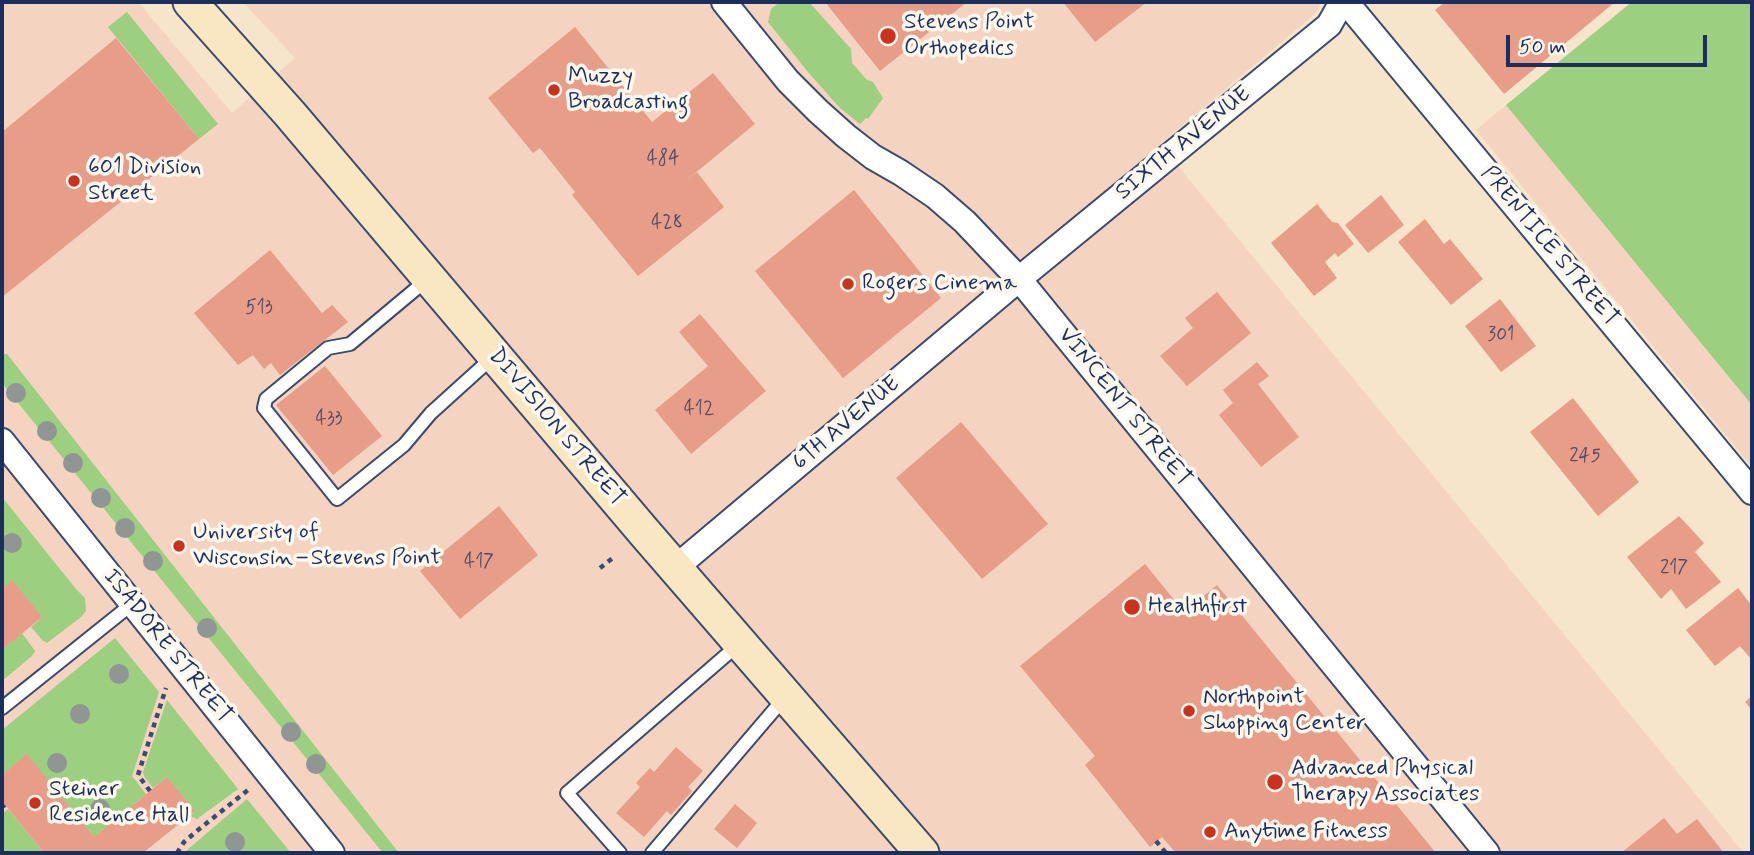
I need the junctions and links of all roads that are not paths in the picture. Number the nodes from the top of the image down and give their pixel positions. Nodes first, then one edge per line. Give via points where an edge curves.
1 (190, 2) edge
2 (724, 2) edge
3 (1344, 2) edge
4 (429, 278) junction
5 (1019, 279) junction
6 (495, 356) junction
7 (2, 441) edge
8 (1752, 492) edge
9 (675, 568) junction
10 (132, 604) junction
11 (740, 643) junction
12 (786, 696) junction
13 (2, 708) edge
14 (332, 853) edge
15 (620, 853) edge
16 (652, 853) edge
17 (922, 853) edge
18 (1487, 853) edge

1 - 4 main road, DIVISION STREET
2 - 5 street, VINCENT STREET via 818,111 873,157 935,196
3 - 5 street, SIXTH AVENUE via 1329,25
3 - 8 street, PRENTICE STREET
4 - 6 main road, DIVISION STREET
4 - 6 lane via 350,344 328,348 266,399 264,408 337,499 404,445 431,413
5 - 9 street, 6TH AVENUE
5 - 18 street, VINCENT STREET
6 - 9 main road, DIVISION STREET
7 - 10 street, ISADORE STREET
9 - 11 main road, DIVISION STREET
10 - 13 lane
10 - 14 street, ISADORE STREET
11 - 12 main road, DIVISION STREET
11 - 15 lane via 567,793
12 - 16 lane
12 - 17 main road, DIVISION STREET

